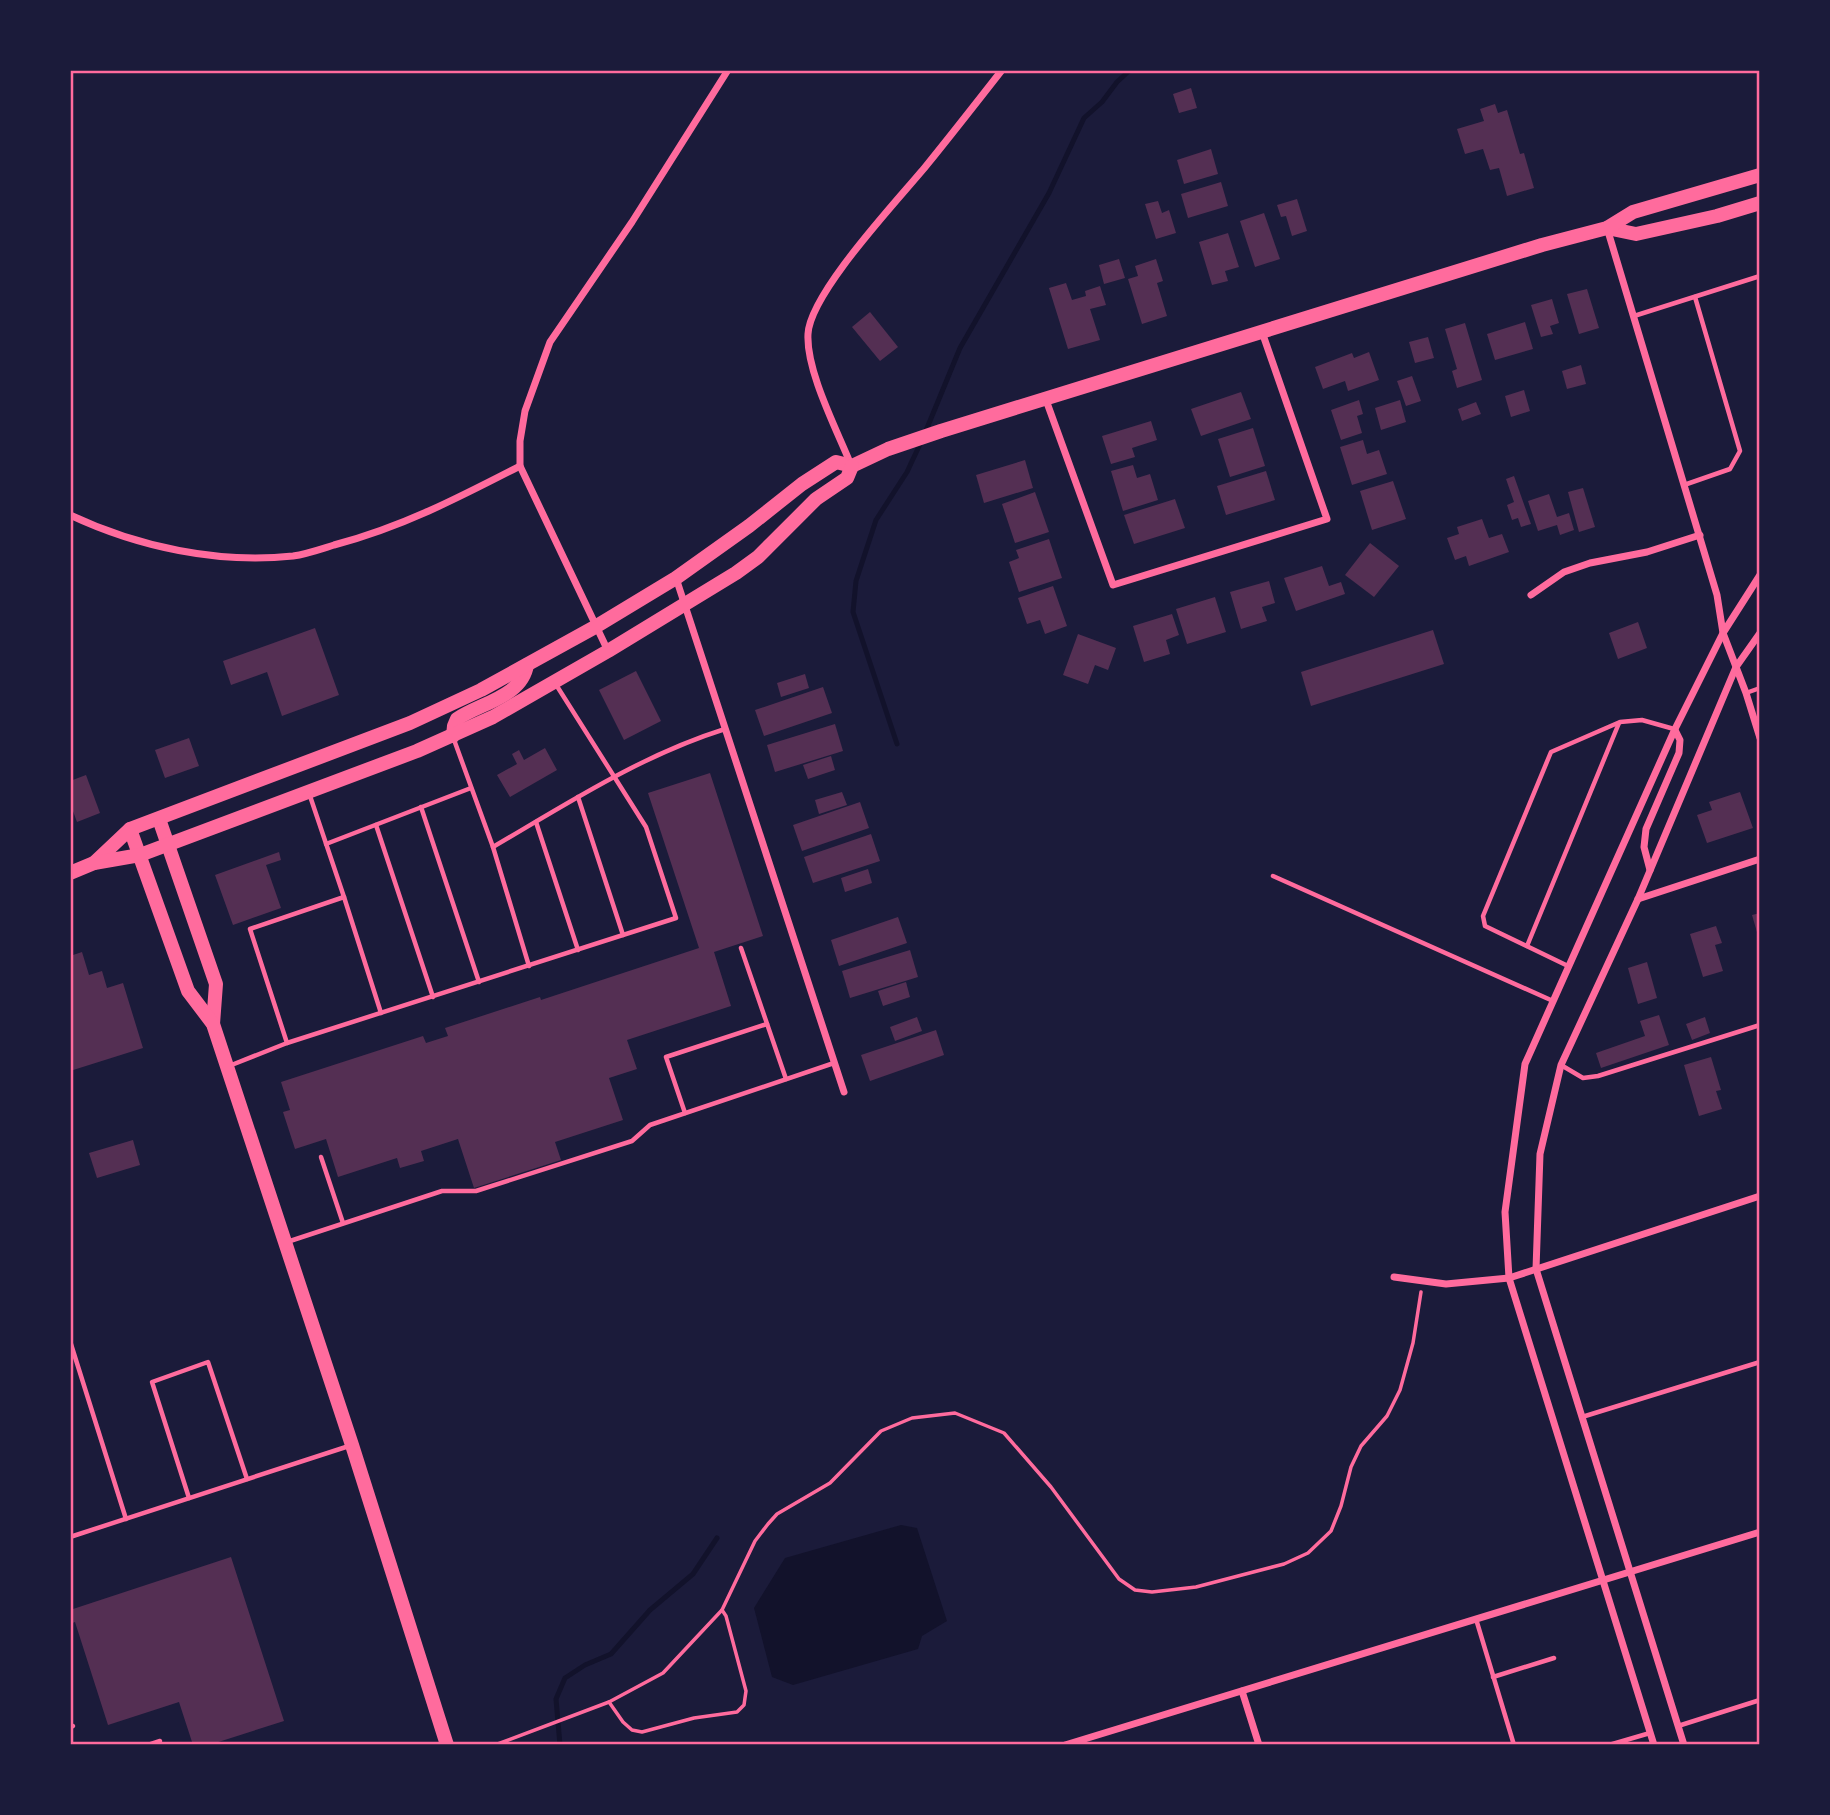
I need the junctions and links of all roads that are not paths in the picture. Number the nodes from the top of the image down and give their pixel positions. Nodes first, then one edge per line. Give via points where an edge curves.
1 (728, 70) edge
2 (1002, 70) edge
3 (1760, 175) edge
4 (1760, 203) edge
5 (1606, 228) junction
6 (1760, 276) edge
7 (1695, 297) junction
8 (1633, 316) junction
9 (1262, 332) junction
10 (1046, 400) junction
11 (520, 466) junction
12 (852, 466) junction
13 (1684, 485) junction
14 (70, 515) edge
15 (1700, 535) junction
16 (1760, 575) edge
17 (676, 578) junction
18 (1531, 595) dead end
19 (684, 604) junction
20 (595, 627) junction
21 (1723, 633) junction
22 (1760, 633) edge
23 (608, 651) junction
24 (527, 665) junction
25 (1736, 667) junction
26 (555, 682) junction
27 (1760, 688) edge
28 (1746, 693) junction
29 (1620, 722) junction
30 (726, 729) junction
31 (1675, 729) junction
32 (453, 736) junction
33 (1760, 738) edge
34 (614, 776) junction
35 (471, 788) junction
36 (309, 791) junction
37 (578, 797) junction
38 (421, 807) junction
39 (159, 819) junction
40 (536, 822) junction
41 (376, 825) junction
42 (130, 830) junction
43 (168, 844) junction
44 (326, 844) junction
45 (493, 847) junction
46 (140, 855) junction
47 (1760, 859) edge
48 (94, 863) junction
49 (1650, 870) junction
50 (70, 873) edge
51 (1273, 876) dead end
52 (344, 897) junction
53 (1638, 899) junction
54 (624, 935) junction
55 (1527, 946) junction
56 (741, 948) dead end
57 (578, 950) junction
58 (529, 966) junction
59 (1568, 966) junction
60 (479, 982) junction
61 (433, 997) junction
62 (1553, 1001) junction
63 (381, 1014) junction
64 (213, 1024) junction
65 (767, 1024) junction
66 (1760, 1025) edge
67 (287, 1043) junction
68 (835, 1063) junction
69 (1562, 1065) junction
70 (226, 1067) junction
71 (786, 1079) junction
72 (844, 1092) dead end
73 (685, 1114) junction
74 (321, 1157) dead end
75 (1760, 1196) edge
76 (343, 1223) junction
77 (285, 1242) junction
78 (1536, 1269) junction
79 (1394, 1277) dead end
80 (1509, 1278) junction
81 (70, 1341) edge
82 (1760, 1362) edge
83 (1582, 1417) junction
84 (352, 1445) junction
85 (247, 1479) junction
86 (189, 1498) junction
87 (126, 1519) junction
88 (1760, 1532) edge
89 (70, 1536) edge
90 (1629, 1572) junction
91 (1603, 1580) junction
92 (1476, 1619) junction
93 (1554, 1658) dead end
94 (1493, 1677) junction
95 (1242, 1691) junction
96 (1760, 1700) edge
97 (1678, 1726) junction
98 (1650, 1733) junction
99 (160, 1741) dead end
100 (148, 1745) edge
101 (447, 1745) edge
102 (1065, 1745) edge
103 (1259, 1745) edge
104 (1514, 1745) edge
105 (1609, 1745) edge
106 (1654, 1745) edge
107 (1684, 1745) edge

1 - 11 street via 550,342 525,411
2 - 12 street via 820,300 808,332 809,345
3 - 5 main road via 1633,212
4 - 5 main road via 1636,234
5 - 8 street
5 - 9 main road
6 - 7 lane
7 - 8 lane
7 - 13 lane via 1740,451 1730,469
8 - 13 street
9 - 10 main road
9 - 10 street via 1326,519 1113,585
10 - 12 main road via 941,431
11 - 14 street via 433,511 295,556 238,559 159,548
11 - 20 street
12 - 17 main road via 836,462 815,475
12 - 19 main road via 847,478 816,499 758,557
13 - 15 street
15 - 18 street via 1564,572
15 - 21 street
16 - 21 street
17 - 19 street
17 - 20 main road
19 - 23 main road
19 - 30 street
20 - 23 street
20 - 24 main road
21 - 25 street
21 - 31 street
22 - 25 street
23 - 26 main road
24 - 32 main road via 519,684 457,719
24 - 39 main road via 410,723
25 - 28 street
25 - 49 street
26 - 32 main road
26 - 34 lane
27 - 28 lane
28 - 33 street
29 - 31 lane via 1642,720
29 - 55 lane
29 - 55 lane via 1551,752 1483,916 1485,926
30 - 34 lane via 690,740
30 - 68 street
31 - 49 street via 1679,753 1646,830 1644,847
31 - 59 street
32 - 35 lane
32 - 36 main road
34 - 37 lane
34 - 54 lane via 646,827 676,918
35 - 38 lane
35 - 45 lane
36 - 43 main road
36 - 44 lane
37 - 40 lane
37 - 54 lane
38 - 41 lane
38 - 60 lane
39 - 42 main road
39 - 43 main road
40 - 45 lane
40 - 57 lane
41 - 44 lane
41 - 61 lane
42 - 46 main road
42 - 48 main road
43 - 46 main road
43 - 64 main road via 216,984
44 - 52 lane
45 - 58 lane
46 - 48 main road
46 - 64 main road via 188,991
47 - 53 street
48 - 50 main road
49 - 53 street
51 - 62 lane
52 - 63 lane
52 - 67 lane via 250,929
53 - 69 street
54 - 57 lane
55 - 59 lane
56 - 65 lane
57 - 58 lane
58 - 60 lane
59 - 62 street
60 - 61 lane
61 - 63 lane
62 - 80 street via 1525,1064 1505,1212
63 - 67 lane
64 - 70 main road
65 - 71 lane
65 - 73 lane via 666,1057
66 - 69 lane via 1598,1076 1583,1078
67 - 70 lane
68 - 71 lane
68 - 72 street
69 - 78 street via 1540,1154
70 - 77 main road
71 - 73 lane
73 - 76 lane via 650,1125 632,1141 502,1183 476,1191 442,1191
74 - 76 lane
75 - 78 street
76 - 77 lane
77 - 84 main road
78 - 80 street
78 - 83 street
79 - 80 street via 1446,1284
80 - 91 street
81 - 87 lane
82 - 83 lane
83 - 90 street
84 - 85 lane
84 - 101 main road
85 - 86 lane
85 - 86 lane via 208,1362 152,1382
86 - 87 lane
87 - 89 lane
88 - 90 street
90 - 91 street
90 - 97 street
91 - 92 street
91 - 98 street
92 - 94 lane
92 - 95 street
93 - 94 lane
94 - 104 lane
95 - 102 street
95 - 103 street
96 - 97 lane
97 - 107 street
98 - 105 lane
98 - 106 street
99 - 100 lane

